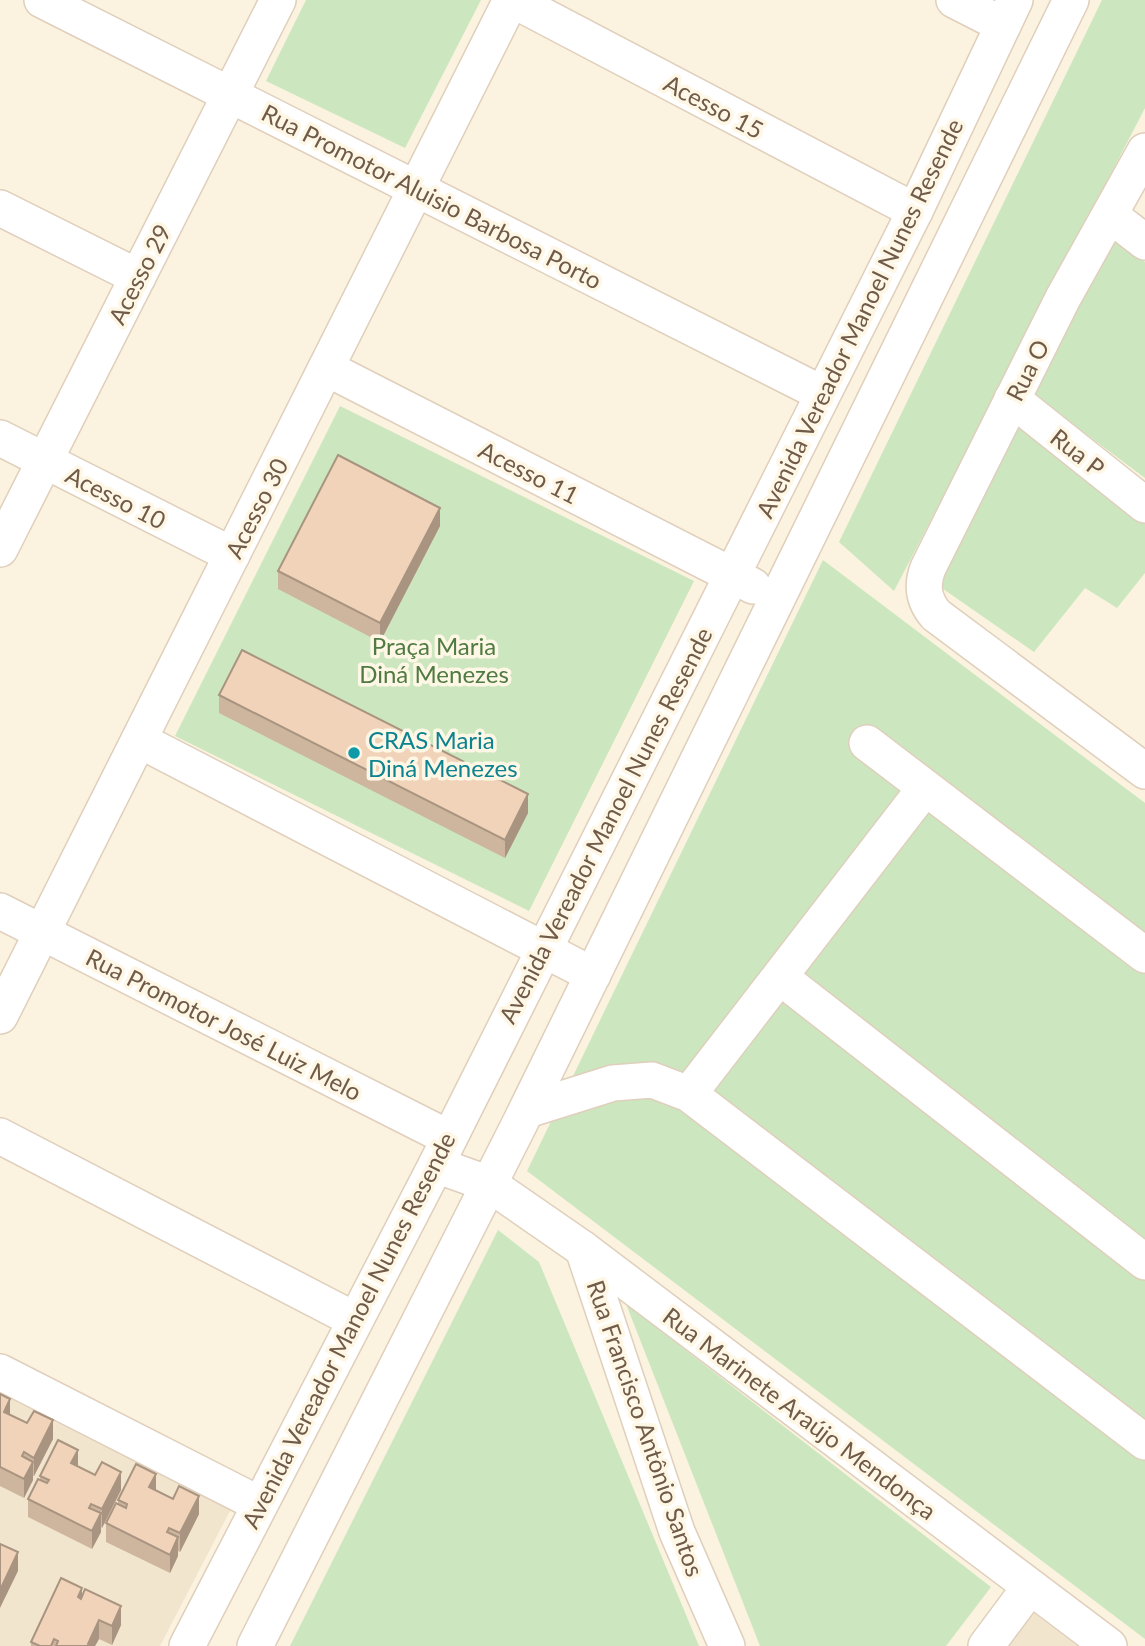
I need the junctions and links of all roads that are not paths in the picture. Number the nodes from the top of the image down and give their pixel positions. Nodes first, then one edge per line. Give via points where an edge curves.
1 (42, 0) edge
2 (278, 0) edge
3 (512, 0) edge
4 (954, 0) edge
5 (1071, 0) edge
6 (1009, 12) edge
7 (230, 94) junction
8 (1145, 150) edge
9 (416, 189) junction
10 (0, 208) edge
11 (915, 211) junction
12 (1111, 215) junction
13 (1145, 242) edge
14 (138, 277) junction
15 (326, 368) junction
16 (821, 393) junction
17 (1012, 399) junction
18 (0, 438) edge
19 (45, 461) junction
20 (1145, 505) edge
21 (0, 549) edge
22 (232, 555) junction
23 (732, 575) junction
24 (778, 598) junction
25 (139, 740) junction
26 (867, 743) dead end
27 (1145, 771) edge
28 (925, 788) junction
29 (0, 911) edge
30 (42, 932) junction
31 (543, 949) junction
32 (1145, 955) edge
33 (593, 975) junction
34 (780, 977) junction
35 (0, 1016) edge
36 (689, 1094) junction
37 (527, 1110) junction
38 (0, 1136) edge
39 (441, 1151) junction
40 (489, 1184) junction
41 (583, 1249) junction
42 (1145, 1262) edge
43 (355, 1320) junction
44 (0, 1372) edge
45 (1145, 1442) edge
46 (259, 1504) junction
47 (1030, 1587) junction
48 (187, 1646) edge
49 (255, 1646) edge
50 (727, 1646) edge
51 (986, 1646) edge
52 (1109, 1646) edge

1 - 7 street, Rua Promotor Aluisio Barbosa Porto
2 - 7 street, Acesso 29
3 - 9 street, Acesso 30
3 - 11 street, Acesso 15
4 - 6 street
5 - 24 street, Avenida Vereador Manoel Nunes Resende
6 - 11 street, Avenida Vereador Manoel Nunes Resende
7 - 9 street, Rua Promotor Aluisio Barbosa Porto
7 - 14 street, Acesso 29
8 - 12 street, Rua O
9 - 15 street, Acesso 30
9 - 16 street, Rua Promotor Aluisio Barbosa Porto
10 - 14 street
11 - 16 street, Avenida Vereador Manoel Nunes Resende
12 - 13 street
12 - 17 street, Rua O
14 - 19 street, Acesso 29
15 - 22 street, Acesso 30
15 - 23 street, Acesso 11
16 - 23 street, Avenida Vereador Manoel Nunes Resende
17 - 20 street, Rua P
17 - 27 street, Rua O via 928,568 924,595 936,615
18 - 19 street, Acesso 10
19 - 21 street, Acesso 29
19 - 22 street, Acesso 10
22 - 25 street, Acesso 30
23 - 24 street, Acesso 11
23 - 31 street, Avenida Vereador Manoel Nunes Resende
24 - 33 street, Avenida Vereador Manoel Nunes Resende
25 - 30 street, Acesso 30
25 - 31 street
26 - 28 street
28 - 32 street
28 - 34 street
29 - 30 street, Rua Promotor José Luiz Melo
30 - 35 street, Acesso 30
30 - 39 street, Rua Promotor José Luiz Melo
31 - 33 street
31 - 39 street, Avenida Vereador Manoel Nunes Resende
33 - 37 street, Avenida Vereador Manoel Nunes Resende
34 - 36 street
34 - 42 street
36 - 37 street via 652,1080 613,1083
36 - 45 street
37 - 40 street, Avenida Vereador Manoel Nunes Resende
38 - 43 street
39 - 40 street, Rua Promotor José Luiz Melo
39 - 43 street, Avenida Vereador Manoel Nunes Resende
40 - 41 street, Rua Marinete Araújo Mendonça
40 - 49 street, Avenida Vereador Manoel Nunes Resende
41 - 47 street, Rua Marinete Araújo Mendonça
41 - 50 street, Rua Francisco Antônio Santos via 677,1532
43 - 46 street, Avenida Vereador Manoel Nunes Resende
44 - 46 street
46 - 48 street, Avenida Vereador Manoel Nunes Resende
47 - 51 street
47 - 52 street, Rua Marinete Araújo Mendonça

